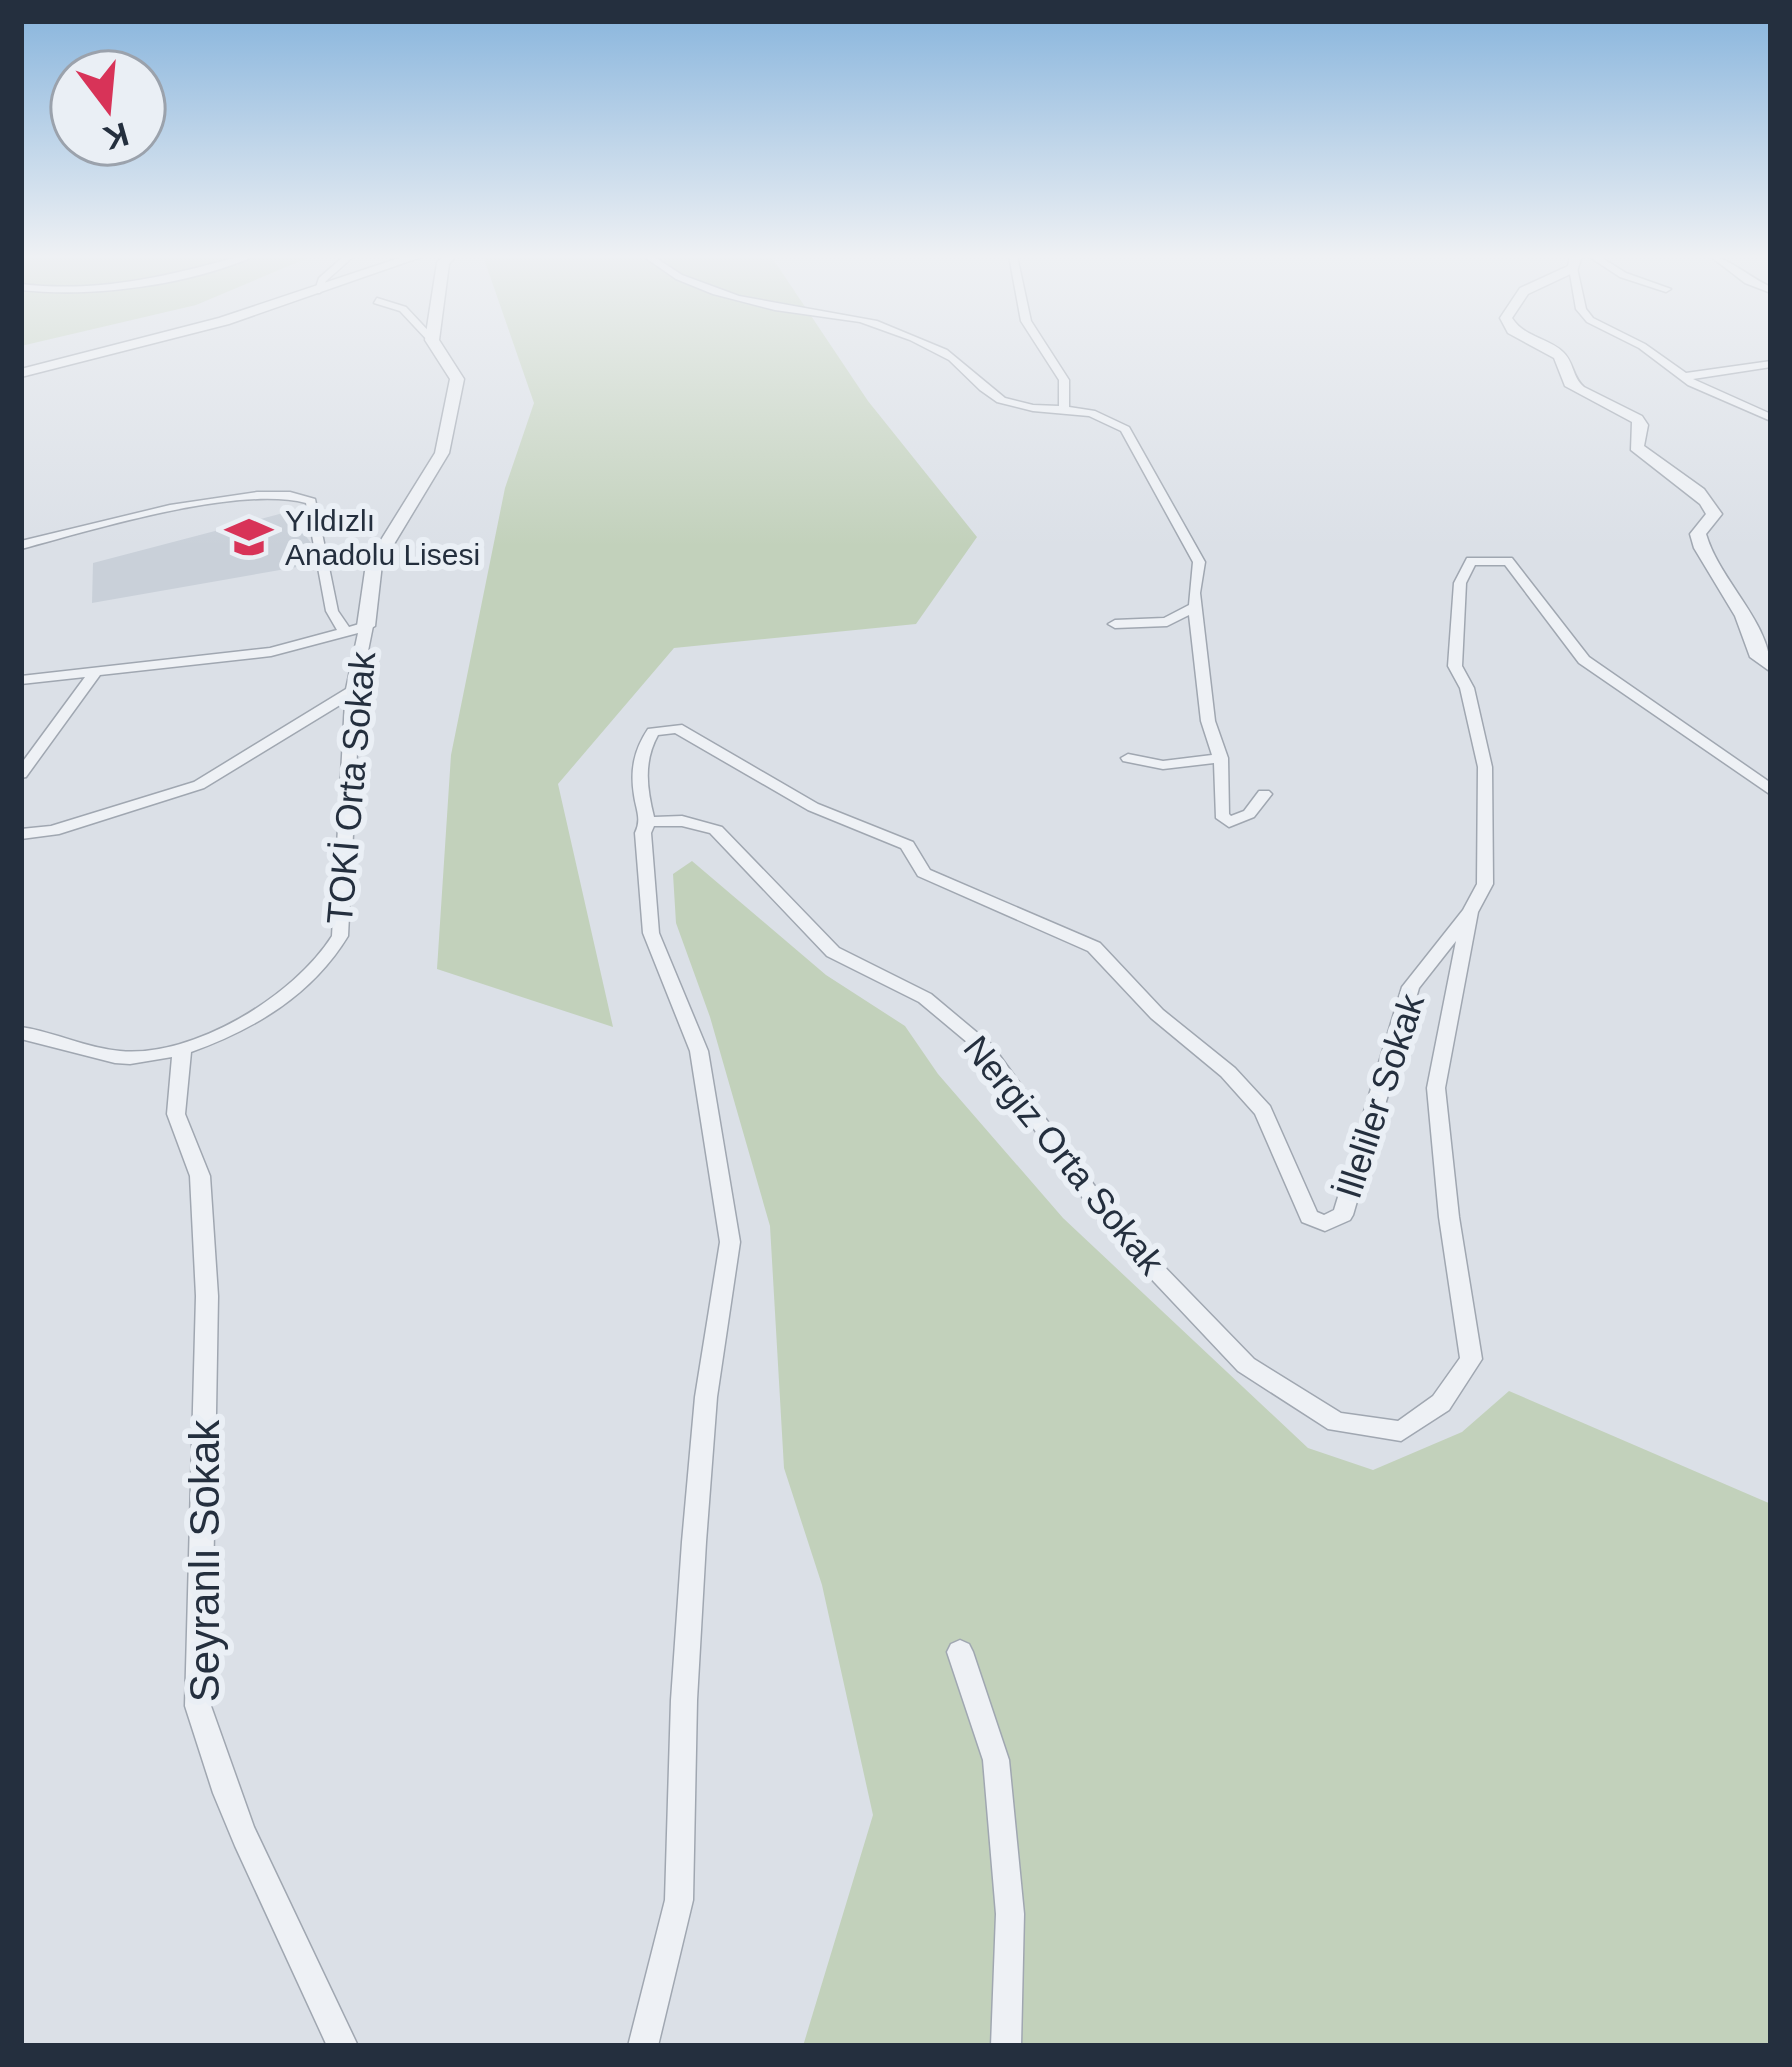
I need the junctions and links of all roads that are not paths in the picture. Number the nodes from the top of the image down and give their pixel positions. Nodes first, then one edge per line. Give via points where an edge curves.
1 (101, 352) edge
2 (440, 352) edge
3 (941, 352) edge
4 (1046, 352) edge
5 (1554, 352) edge
6 (1650, 352) edge
7 (1771, 364) edge
8 (21, 373) edge
9 (1682, 377) junction
10 (1064, 406) junction
11 (1771, 418) edge
12 (21, 544) edge
13 (1195, 607) junction
14 (1115, 624) dead end
15 (366, 626) junction
16 (346, 633) junction
17 (1771, 667) edge
18 (95, 673) junction
19 (21, 680) edge
20 (353, 692) junction
21 (1128, 758) dead end
22 (1221, 758) junction
23 (21, 774) edge
24 (1771, 790) edge
25 (1264, 794) dead end
26 (648, 822) junction
27 (21, 834) edge
28 (1470, 912) junction
29 (21, 1033) edge
30 (182, 1052) junction
31 (960, 1652) dead end
32 (344, 2046) edge
33 (643, 2046) edge
34 (1006, 2046) edge

1 - 8 street
2 - 15 street via 458,379 442,453 374,564
3 - 10 street via 1002,400
4 - 10 street via 1064,380
5 - 17 street via 1570,383 1637,419 1636,447 1645,459 1708,499 1714,514 1698,534 1702,548
6 - 9 street
7 - 9 street
9 - 11 street
10 - 13 street via 1124,429 1199,562
12 - 16 street via 254,495 302,495 311,501 336,624
13 - 14 street via 1167,622
13 - 22 street via 1208,721
15 - 16 street, TOKİ Orta Sokak
15 - 20 street, TOKİ Orta Sokak
16 - 18 street, TOKİ Orta Sokak via 271,652
18 - 19 street, TOKİ Orta Sokak
18 - 23 street
20 - 27 street via 200,785
20 - 30 street, TOKİ Orta Sokak via 340,936 331,958 248,1022
21 - 22 street
22 - 25 street via 1221,815 1229,822 1249,814
24 - 28 street, İlleliler Sokak via 1584,660 1508,561 1471,561 1460,583 1455,666 1474,713 1489,824 1485,884
26 - 28 street, İlleliler Sokak via 640,786 644,744 653,732 677,728 813,807 907,845 924,873 1094,946 1263,1111 1309,1217 1325,1223 1342,1215 1411,987
26 - 28 street, Nergiz Orta Sokak via 716,830 833,952 926,998 986,1049 1114,1227 1246,1365 1336,1422 1401,1431 1441,1403 1471,1359 1436,1088
26 - 33 street via 651,932 699,1051 730,1242 694,1542 680,1900
29 - 30 street, TOKİ Orta Sokak via 88,1054
30 - 32 street, Seyranlı Sokak via 176,1114 200,1176 207,1296 198,1706 267,1883
31 - 34 street via 997,1760 1010,1914

